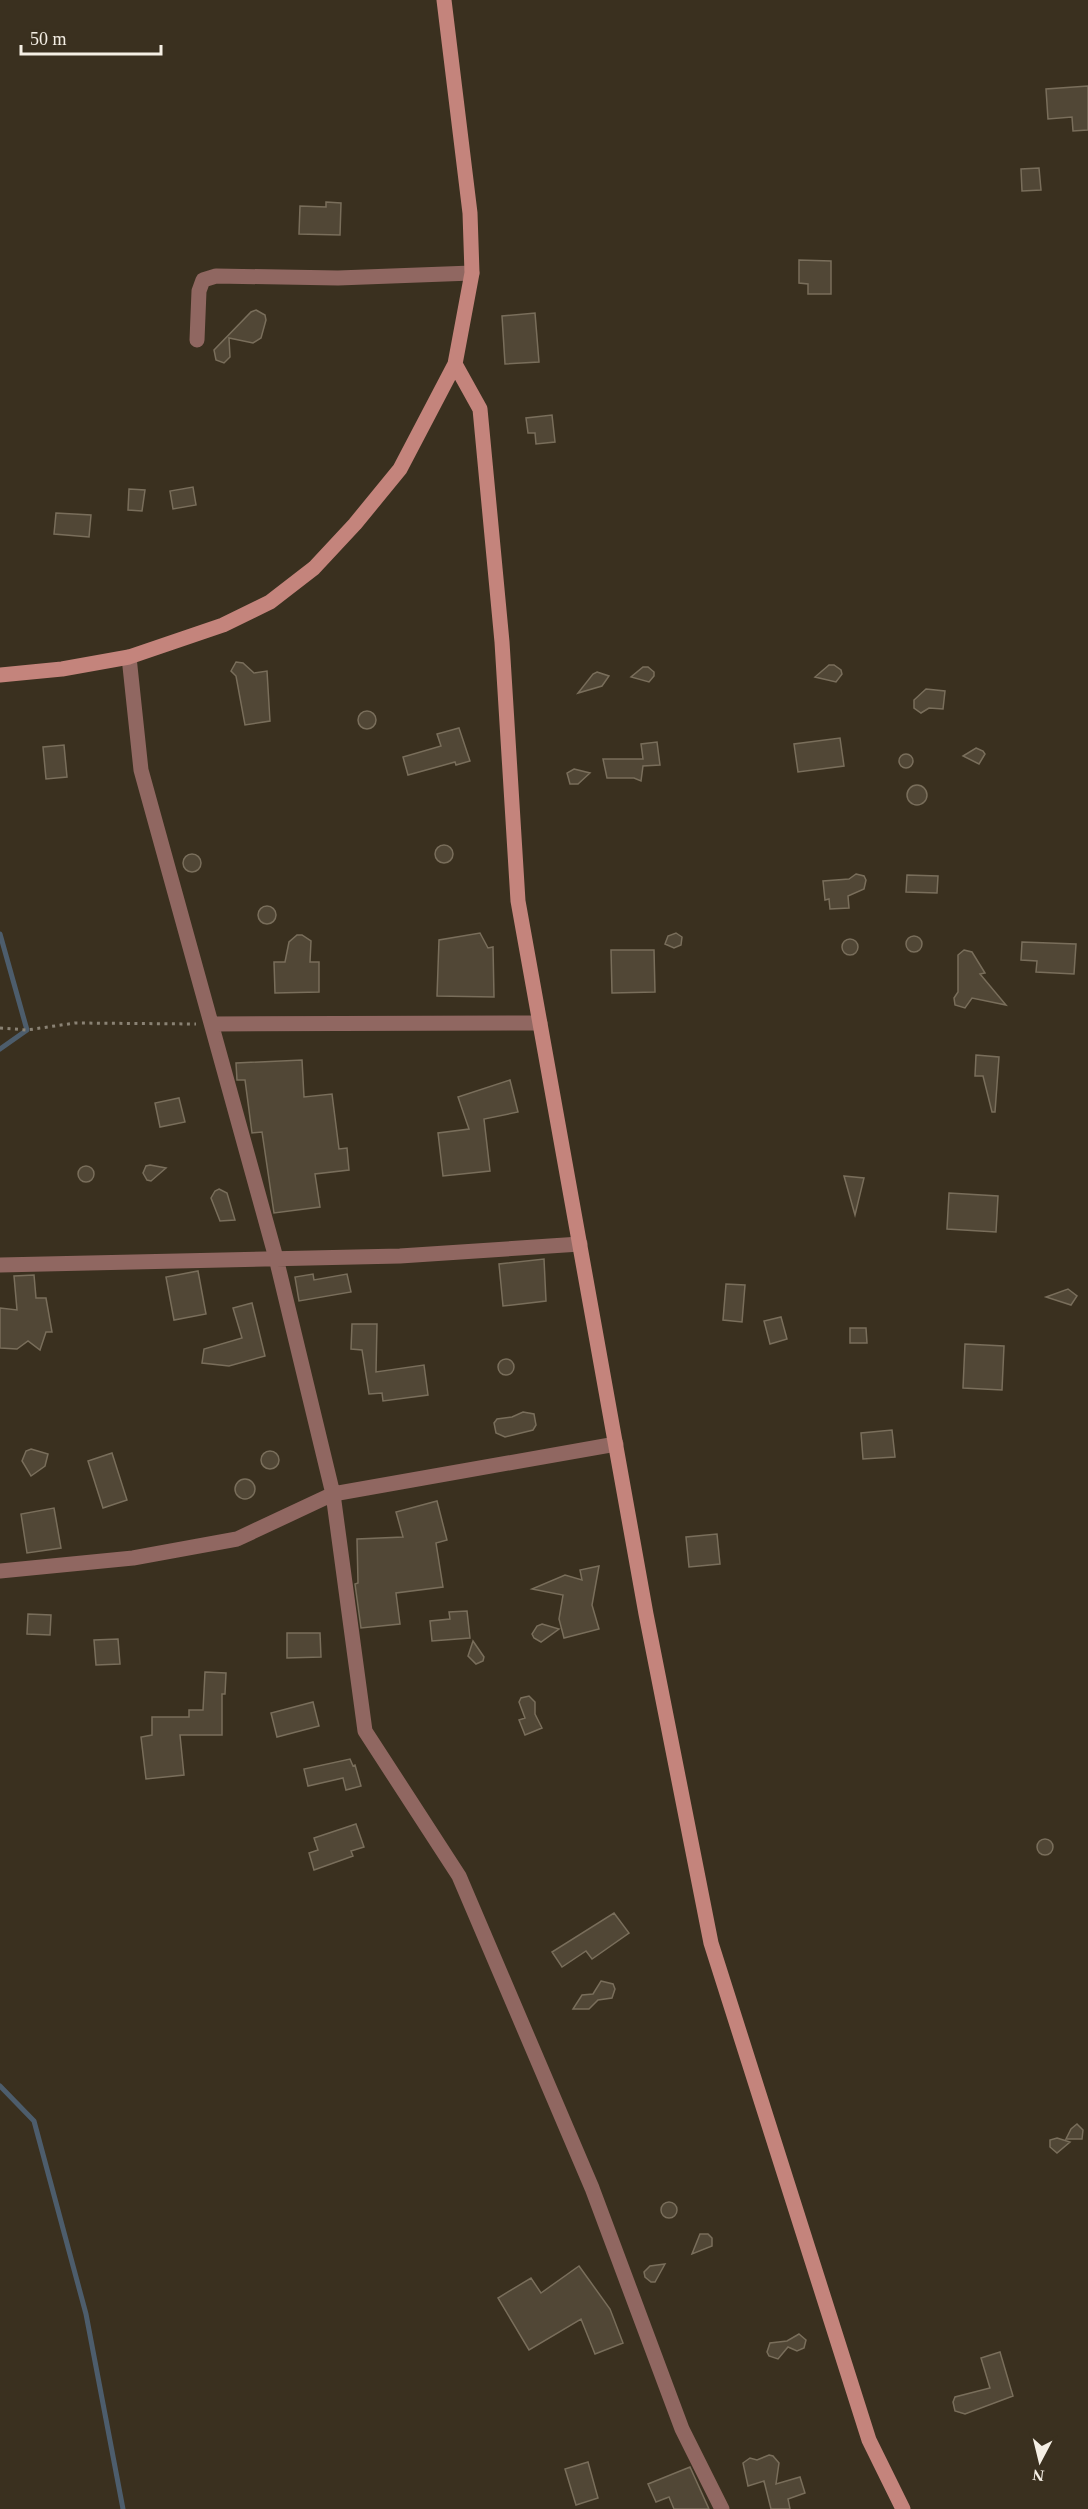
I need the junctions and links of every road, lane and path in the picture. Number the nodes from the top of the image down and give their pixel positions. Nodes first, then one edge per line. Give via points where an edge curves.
1 (444, 0) edge
2 (472, 273) junction
3 (197, 340) dead end
4 (455, 364) junction
5 (129, 657) junction
6 (0, 675) edge
7 (540, 1023) junction
8 (213, 1024) junction
9 (0, 1028) edge
10 (580, 1244) junction
11 (276, 1258) junction
12 (0, 1265) edge
13 (616, 1444) junction
14 (333, 1494) junction
15 (0, 1571) edge
16 (722, 2509) edge
17 (903, 2509) edge

1 - 2 street via 470,213
2 - 3 street via 338,278 216,276 203,280
2 - 4 street
4 - 5 street via 400,469 314,568 270,602 223,626
4 - 7 street via 480,409 502,642 518,901
5 - 6 street
5 - 8 street via 141,770
7 - 8 street
7 - 10 street
8 - 9 path via 75,1023 27,1030
8 - 11 street
10 - 11 street via 400,1256
10 - 13 street
11 - 12 street
11 - 14 street
13 - 14 street
13 - 17 street via 711,1943 869,2440
14 - 15 street via 237,1539 134,1558
14 - 16 street via 365,1731 459,1876 592,2188 682,2429

